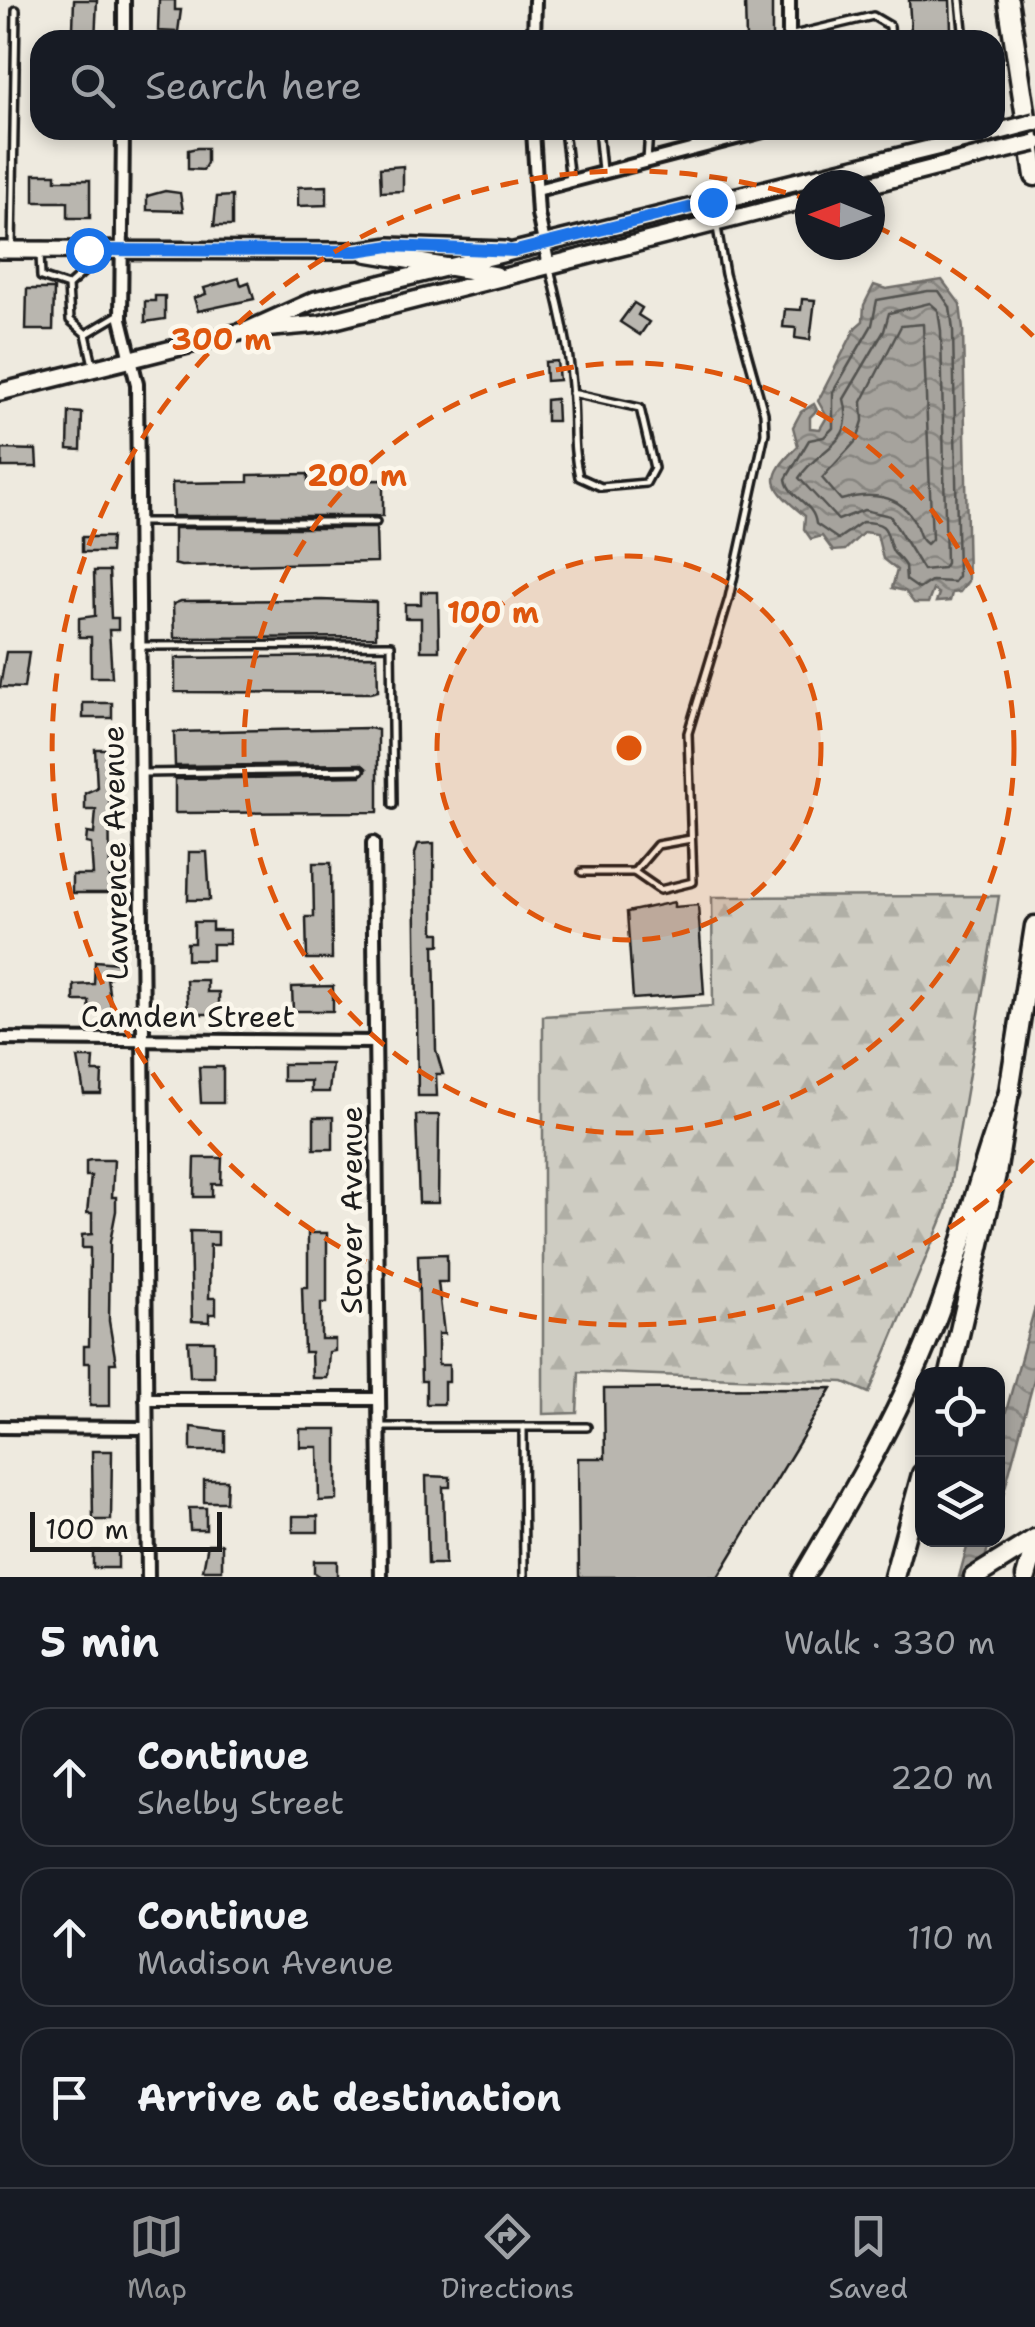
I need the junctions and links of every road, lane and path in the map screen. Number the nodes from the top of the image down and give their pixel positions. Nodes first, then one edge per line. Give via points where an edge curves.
1 (124, 0) edge
2 (535, 0) edge
3 (789, 0) edge
4 (960, 0) edge
5 (1008, 0) edge
6 (16, 10) dead end
7 (124, 30) edge
8 (534, 30) edge
9 (789, 30) edge
10 (820, 30) edge
11 (890, 30) edge
12 (963, 30) edge
13 (1035, 122) edge
14 (1005, 130) edge
15 (122, 140) edge
16 (534, 140) edge
17 (565, 140) edge
18 (599, 140) edge
19 (648, 140) edge
20 (694, 140) edge
21 (728, 140) edge
22 (965, 140) edge
23 (1035, 143) edge
24 (694, 149) junction
25 (647, 161) junction
26 (602, 173) junction
27 (1035, 176) edge
28 (885, 181) edge
29 (570, 182) junction
30 (537, 190) junction
31 (712, 202) junction
32 (795, 204) edge
33 (716, 224) junction
34 (543, 245) junction
35 (6, 250) edge
36 (40, 250) junction
37 (88, 250) junction
38 (121, 250) junction
39 (357, 251) junction
40 (516, 251) junction
41 (549, 266) junction
42 (450, 267) junction
43 (512, 276) junction
44 (374, 285) junction
45 (68, 286) junction
46 (121, 313) junction
47 (248, 330) junction
48 (86, 334) junction
49 (129, 359) junction
50 (93, 368) junction
51 (0, 392) edge
52 (572, 393) junction
53 (138, 522) junction
54 (376, 522) dead end
55 (138, 646) junction
56 (361, 770) dead end
57 (140, 773) junction
58 (393, 805) dead end
59 (691, 838) junction
60 (373, 843) dead end
61 (582, 872) dead end
62 (634, 872) junction
63 (1035, 926) edge
64 (0, 1040) edge
65 (142, 1041) junction
66 (375, 1042) junction
67 (1010, 1091) junction
68 (952, 1367) edge
69 (146, 1399) junction
70 (378, 1400) junction
71 (0, 1427) edge
72 (378, 1427) junction
73 (523, 1427) junction
74 (586, 1427) dead end
75 (146, 1428) junction
76 (915, 1500) edge
77 (1035, 1543) edge
78 (148, 1577) edge
79 (381, 1577) edge
80 (524, 1577) edge
81 (803, 1577) edge
82 (894, 1577) edge
83 (974, 1577) edge
84 (1026, 1577) edge

1 - 7 street
2 - 8 street
3 - 9 street
4 - 12 lane
5 - 27 highway
6 - 35 lane
10 - 11 lane via 874,16
13 - 14 main road, bridge
15 - 38 street, Lawrence Avenue
16 - 30 street
17 - 29 lane
18 - 26 lane
19 - 25 lane
20 - 24 lane
21 - 24 street
22 - 31 main road, bridge
23 - 28 main road, bridge
24 - 25 street
25 - 26 street
26 - 29 street
29 - 30 street
30 - 34 street
31 - 33 lane
31 - 34 main road
32 - 33 main road
33 - 41 main road
33 - 59 lane via 765,432 729,598 688,733
34 - 40 main road
34 - 41 street
35 - 36 main road
36 - 37 main road
36 - 45 lane via 41,278
37 - 38 main road
37 - 45 lane via 88,267
38 - 39 main road
38 - 46 street, Lawrence Avenue
39 - 40 main road
39 - 42 main road
39 - 44 main road via 375,268
40 - 42 main road
41 - 43 main road
41 - 52 lane
42 - 43 main road
42 - 44 main road
43 - 47 main road via 320,324
44 - 47 main road via 315,300
45 - 48 lane via 70,320
46 - 48 lane
46 - 49 street, Lawrence Avenue
47 - 49 main road
48 - 50 lane
49 - 50 main road
49 - 53 street, Lawrence Avenue via 137,384
50 - 51 main road
52 - 52 lane via 570,440 579,477 601,488 646,483 654,468 640,408
53 - 54 lane
53 - 55 street, Lawrence Avenue
55 - 57 street, Lawrence Avenue
55 - 58 lane via 391,644
56 - 57 lane
57 - 65 street, Lawrence Avenue
59 - 62 lane via 657,845
59 - 62 lane via 693,882 660,890
60 - 66 street, Stover Avenue
61 - 62 lane
63 - 67 highway
64 - 65 street, Camden Street
65 - 66 street, Camden Street
65 - 69 street, Lawrence Avenue
66 - 70 street, Stover Avenue
67 - 68 highway
67 - 81 highway via 920,1359
69 - 70 street
69 - 75 street, Lawrence Avenue
70 - 72 street, Stover Avenue
71 - 75 street
72 - 73 lane
72 - 79 street, Stover Avenue
73 - 74 lane
73 - 80 lane
75 - 78 street, Lawrence Avenue
76 - 82 highway
77 - 83 highway
77 - 84 highway

